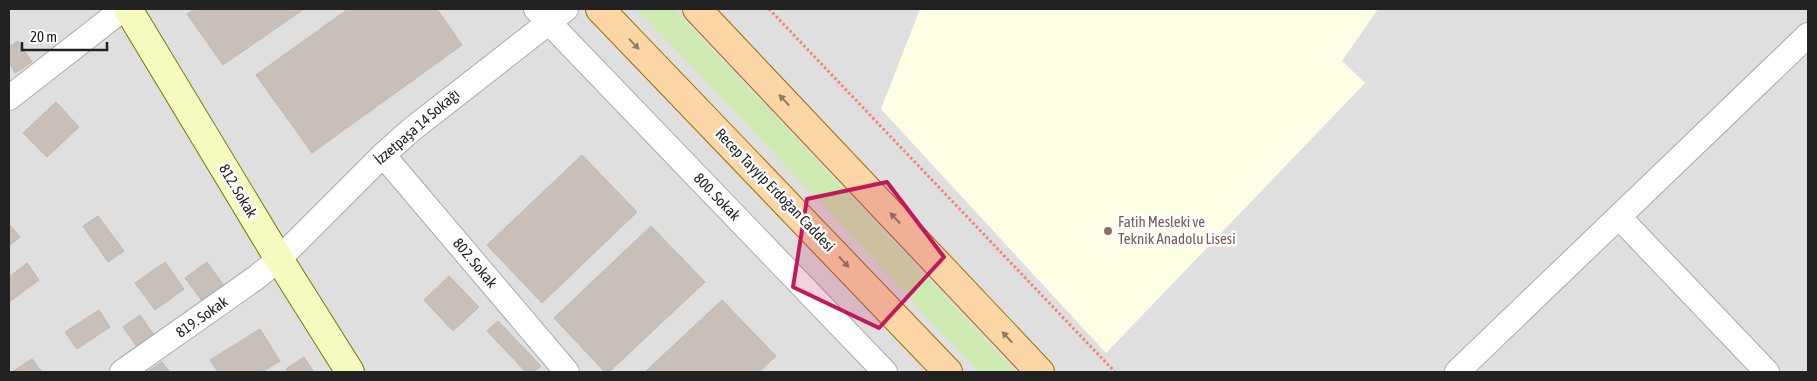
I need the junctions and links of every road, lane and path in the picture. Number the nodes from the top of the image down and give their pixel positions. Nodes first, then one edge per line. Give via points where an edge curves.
1 (123, 9) edge
2 (128, 9) edge
3 (600, 9) edge
4 (697, 9) edge
5 (769, 9) edge
6 (550, 13) edge
7 (1805, 44) edge
8 (9, 98) edge
9 (383, 155) junction
10 (1620, 217) junction
11 (279, 259) junction
12 (122, 372) edge
13 (350, 372) edge
14 (567, 372) edge
15 (885, 372) edge
16 (948, 372) edge
17 (1040, 372) edge
18 (1115, 372) edge
19 (1457, 372) edge
20 (1767, 372) edge

1 - 8 street
2 - 11 street, 812. Sokak
3 -> 16 main road, Recep Tayyip Erdoğan Caddesi
17 -> 4 main road
5 - 18 path
6 - 9 street, İzzetpaşa 14 Sokağı
6 - 15 street, 800. Sokak
7 - 10 street
9 - 11 street, İzzetpaşa 14 Sokağı
9 - 14 street, 802. Sokak
10 - 19 street
10 - 20 street
11 - 12 street, 819. Sokak via 233,296
11 - 13 street, 812. Sokak

